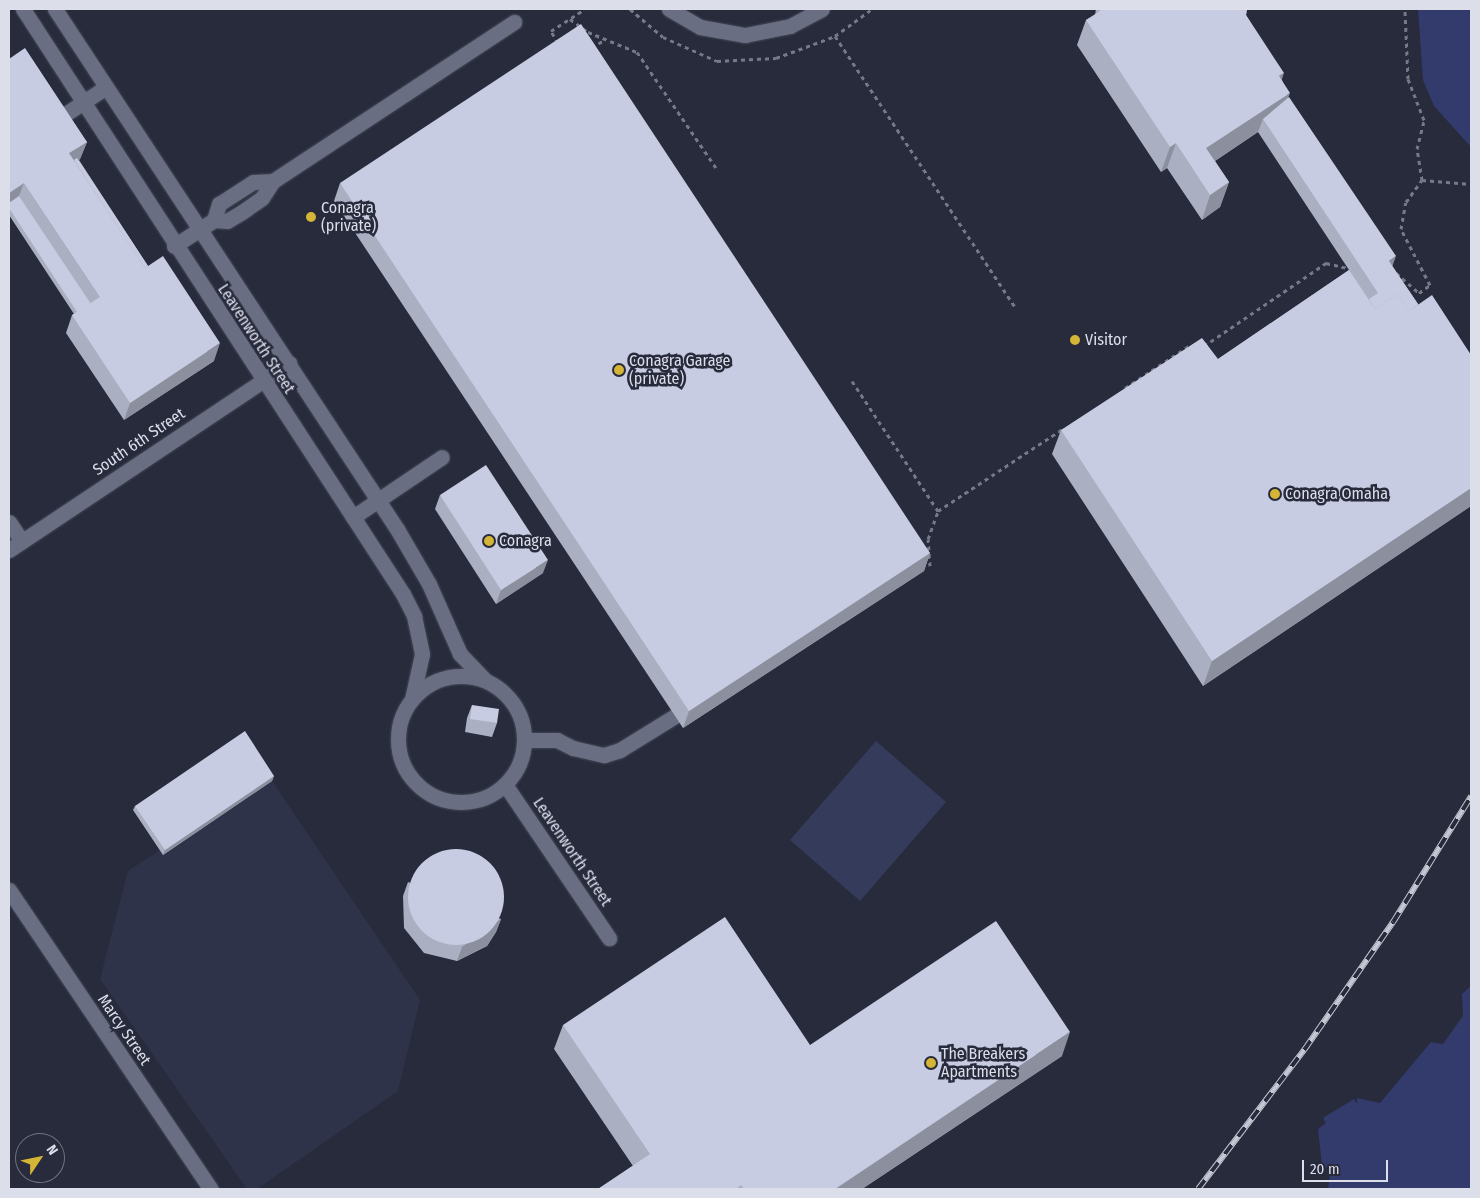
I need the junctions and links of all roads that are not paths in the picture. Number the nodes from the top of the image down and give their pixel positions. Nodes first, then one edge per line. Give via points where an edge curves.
1 (23, 9) edge
2 (55, 9) edge
3 (668, 9) edge
4 (822, 9) edge
5 (514, 22) dead end
6 (106, 86) junction
7 (81, 104) junction
8 (55, 121) edge
9 (200, 229) junction
10 (174, 246) junction
11 (289, 363) junction
12 (262, 381) junction
13 (442, 458) dead end
14 (379, 500) junction
15 (352, 517) junction
16 (9, 522) edge
17 (22, 541) junction
18 (9, 550) edge
19 (486, 681) junction
20 (412, 699) junction
21 (674, 716) edge
22 (525, 740) junction
23 (506, 786) junction
24 (9, 890) edge
25 (609, 938) dead end
26 (211, 1189) edge

1 - 7 street, Leavenworth Street
2 - 6 street, Leavenworth Street
3 - 4 street via 700,27 745,34 790,26
5 - 9 street via 273,181 252,182 219,204 214,220
6 - 7 street
6 - 9 street, Leavenworth Street
7 - 8 street
7 - 10 street, Leavenworth Street
9 - 10 street
9 - 11 street, Leavenworth Street
10 - 12 street, Leavenworth Street
11 - 12 street, South 6th Street
11 - 14 street, Leavenworth Street
12 - 15 street, Leavenworth Street
12 - 17 street, South 6th Street
13 - 14 street
14 - 15 street
14 - 19 street, Leavenworth Street via 430,584 460,654
15 - 20 street, Leavenworth Street via 414,616 422,654
16 - 17 street
17 - 18 street, South 6th Street
19 - 20 street via 446,677
19 - 22 street, Leavenworth Street via 517,708
20 - 23 street, Leavenworth Street via 401,719 398,740 401,759 418,785 446,801 466,803 486,798
21 - 22 street via 620,750 604,755 573,748 557,740
22 - 23 street, Leavenworth Street via 521,761
23 - 25 street, Leavenworth Street
24 - 26 street, Marcy Street

